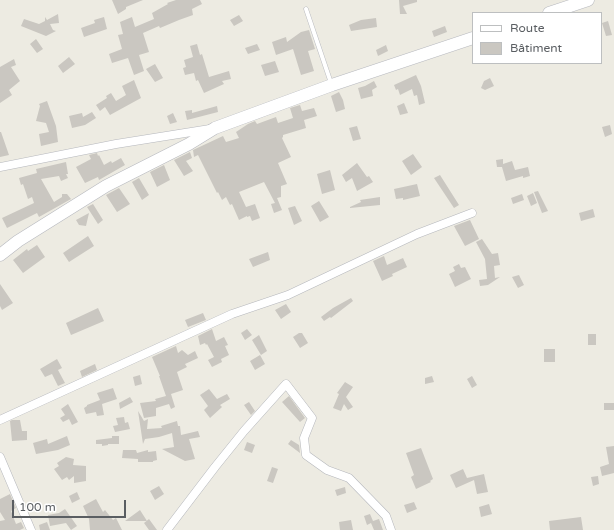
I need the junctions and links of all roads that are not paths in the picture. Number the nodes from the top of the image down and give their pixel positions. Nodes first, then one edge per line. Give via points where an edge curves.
1 (588, 0) edge
2 (306, 9) dead end
3 (552, 12) edge
4 (472, 38) edge
5 (332, 85) junction
6 (215, 128) junction
7 (0, 167) edge
8 (472, 213) dead end
9 (0, 256) edge
10 (0, 420) edge
11 (0, 456) edge
12 (31, 530) edge
13 (167, 530) edge
14 (391, 530) edge

1 - 3 main road
2 - 5 lane
4 - 5 main road
5 - 6 main road
6 - 7 street
6 - 9 main road via 106,186 18,241
8 - 10 street via 417,234 288,295 232,314
11 - 12 street
13 - 14 street via 230,449 286,384 312,418 304,438 306,455 327,470 349,478 386,516

